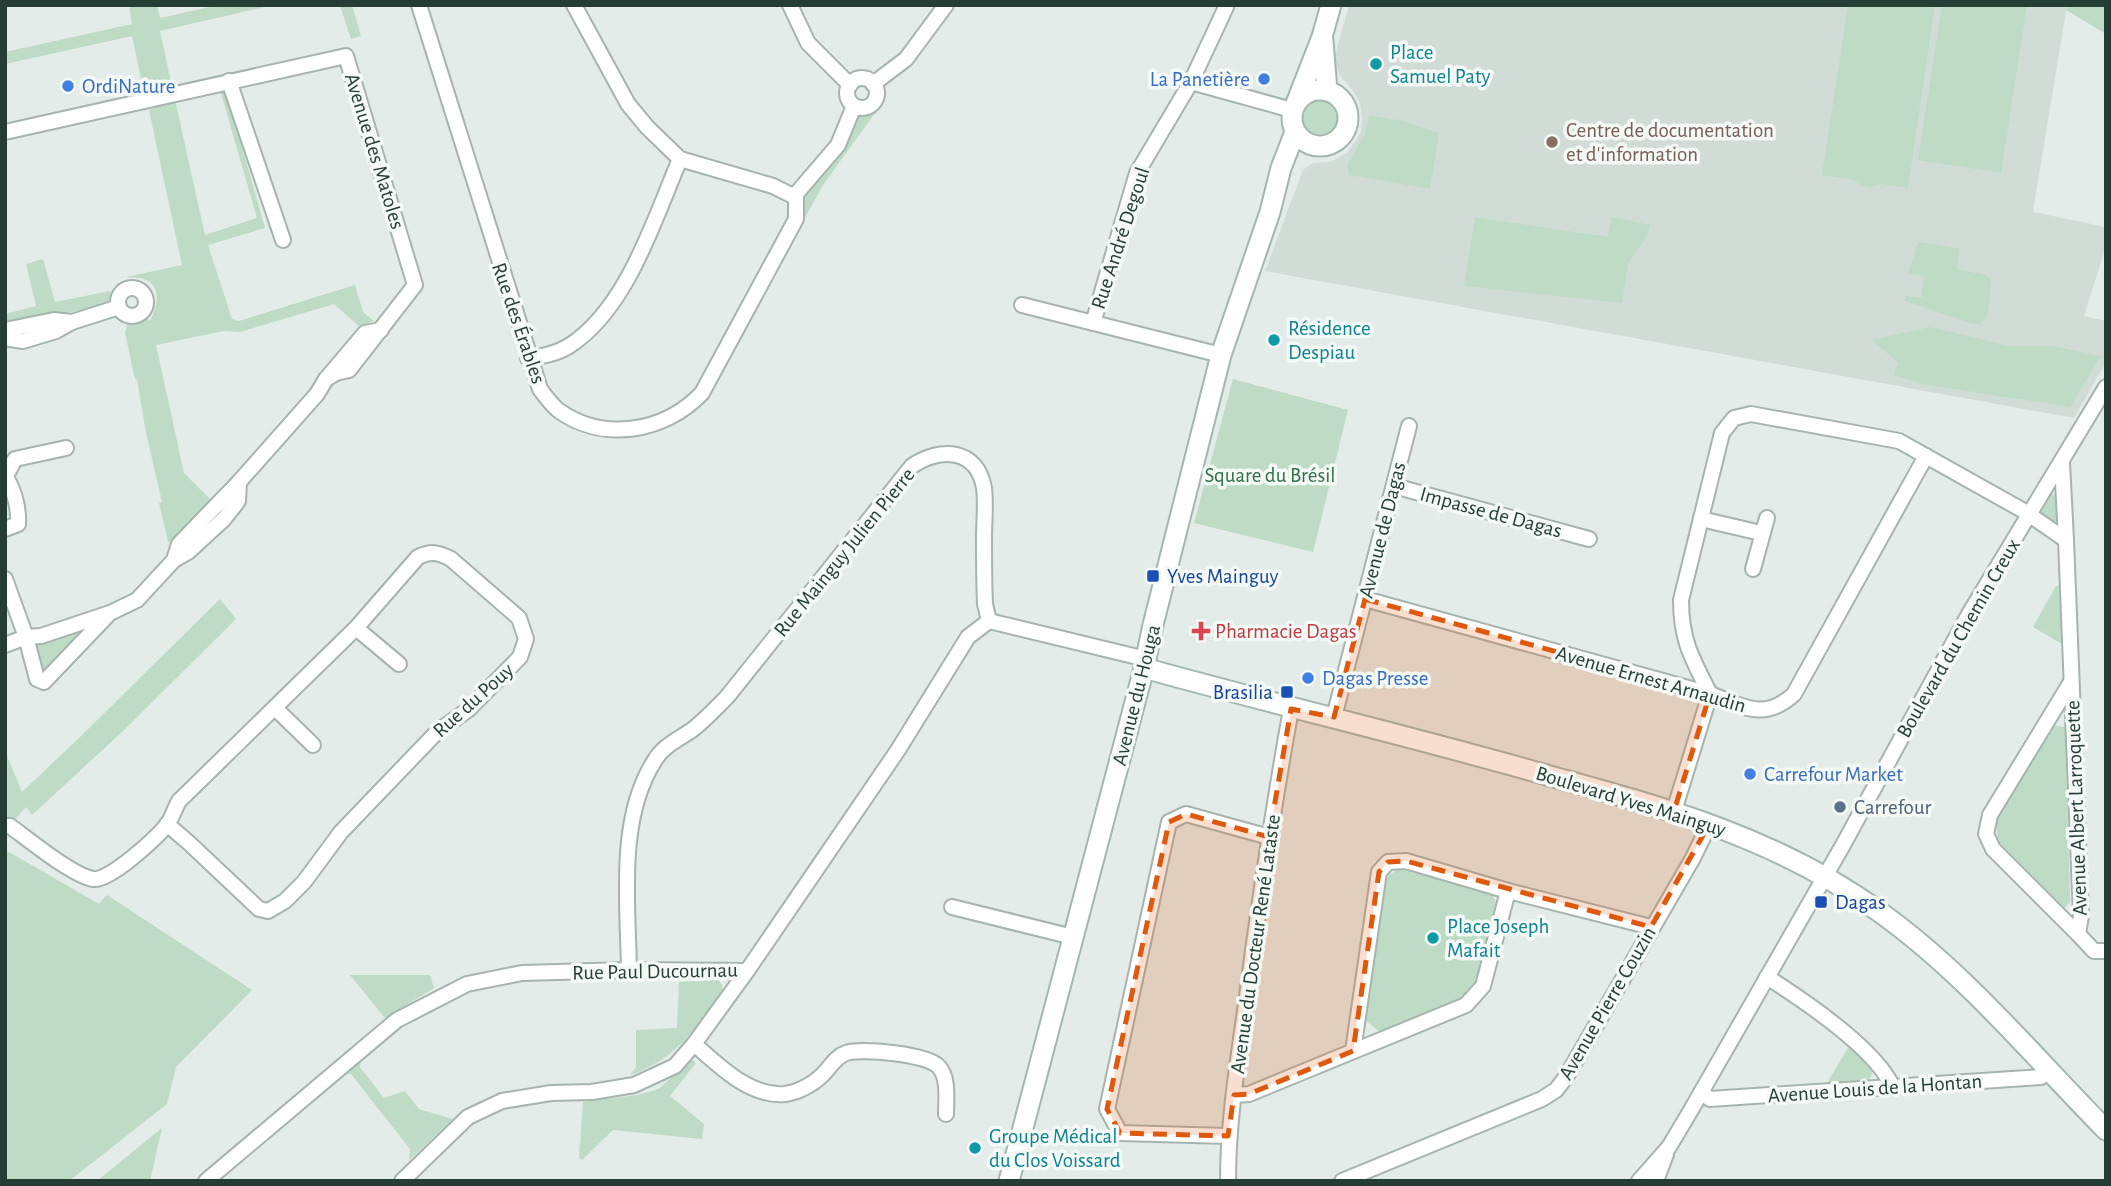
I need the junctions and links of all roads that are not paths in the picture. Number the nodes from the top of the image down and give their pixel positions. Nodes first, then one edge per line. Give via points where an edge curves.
1 (419, 5) edge
2 (574, 5) edge
3 (790, 5) edge
4 (946, 5) edge
5 (1331, 5) edge
6 (1226, 7) edge
7 (1322, 37) junction
8 (229, 81) junction
9 (1191, 82) junction
10 (873, 84) junction
11 (850, 85) junction
12 (1327, 91) junction
13 (854, 106) junction
14 (1295, 106) junction
15 (5, 132) edge
16 (1302, 138) junction
17 (680, 159) junction
18 (796, 194) junction
19 (283, 240) dead end
20 (1022, 305) dead end
21 (119, 307) dead end
22 (72, 322) junction
23 (1093, 323) junction
24 (5, 330) edge
25 (5, 338) edge
26 (1221, 355) junction
27 (528, 358) junction
28 (2106, 387) edge
29 (1409, 426) dead end
30 (66, 448) dead end
31 (1926, 456) junction
32 (2062, 463) junction
33 (6, 476) edge
34 (1394, 486) junction
35 (2029, 514) junction
36 (1767, 518) dead end
37 (1701, 519) junction
38 (5, 529) edge
39 (1761, 533) junction
40 (1589, 539) dead end
41 (2066, 540) junction
42 (1753, 569) dead end
43 (5, 579) edge
44 (1365, 599) junction
45 (110, 613) junction
46 (989, 621) junction
47 (356, 628) junction
48 (26, 637) junction
49 (5, 645) edge
50 (399, 664) dead end
51 (1145, 664) junction
52 (2071, 681) junction
53 (1710, 694) junction
54 (275, 708) junction
55 (1291, 709) junction
56 (1334, 717) junction
57 (313, 745) dead end
58 (1674, 811) junction
59 (1710, 823) junction
60 (167, 824) junction
61 (5, 826) edge
62 (1269, 837) junction
63 (1825, 877) junction
64 (1508, 891) junction
65 (952, 907) dead end
66 (1651, 927) junction
67 (2078, 934) junction
68 (1073, 937) junction
69 (2106, 951) edge
70 (629, 970) junction
71 (747, 971) junction
72 (1766, 977) junction
73 (694, 1044) junction
74 (1353, 1051) junction
75 (2049, 1072) junction
76 (1893, 1088) junction
77 (1701, 1093) junction
78 (1234, 1095) junction
79 (946, 1114) dead end
80 (2106, 1130) edge
81 (1228, 1136) junction
82 (1669, 1147) junction
83 (206, 1181) edge
84 (402, 1181) edge
85 (1009, 1181) edge
86 (1228, 1181) edge
87 (1342, 1181) edge
88 (1639, 1181) edge
89 (1656, 1181) edge

1 - 27 street, Rue des Érables
2 - 17 street via 628,104
3 - 11 street via 808,43
4 - 10 street via 906,59
5 - 7 main road
6 - 9 street, Rue André Degoul
7 - 12 main road
7 - 14 main road
8 - 15 street, Avenue des Matoles
8 - 19 street
8 - 45 street, Avenue des Matoles via 346,56 415,285 349,370 326,379 239,482 238,500 223,519 137,600
9 - 14 street
9 - 23 street, Rue André Degoul via 1137,173
10 - 11 street via 861,79
10 - 13 street via 874,101 863,108
11 - 13 street via 847,94
12 - 14 main road via 1308,92
12 - 16 main road via 1347,111 1346,129 1327,146
13 - 18 street via 838,145
14 - 16 main road via 1291,118
16 - 26 main road, Avenue du Houga via 1270,212
17 - 18 street
17 - 27 street via 630,275 605,312 570,345
18 - 27 street, Rue des Érables via 796,219 702,393 688,408 635,429 610,429 571,418 555,408 540,389
20 - 23 street
21 - 22 street
22 - 24 street via 54,320
22 - 25 street via 23,341
23 - 26 street
26 - 51 main road, Avenue du Houga
28 - 32 street, Boulevard du Chemin Creux
29 - 34 street, Avenue de Dagas
30 - 33 street via 15,459
31 - 35 street
31 - 37 street via 1899,441 1751,414 1734,418 1723,433
31 - 53 street, Avenue Ernest Arnaudin via 1794,694 1766,710
32 - 35 street, Boulevard du Chemin Creux
32 - 41 street, Avenue Albert Larroquette
33 - 38 street via 19,512 18,524
34 - 40 street, Impasse de Dagas
34 - 44 street, Avenue de Dagas
35 - 41 street
35 - 63 street, Boulevard du Chemin Creux
36 - 39 street
37 - 39 street
37 - 53 street via 1681,600 1681,626
39 - 42 street
41 - 52 street, Avenue Albert Larroquette
43 - 48 street
44 - 53 street, Avenue Ernest Arnaudin
44 - 56 street, Avenue de Dagas
45 - 48 street, Avenue des Matoles
45 - 48 street, Avenue des Matoles via 44,682 37,679
46 - 51 street
46 - 70 street, Rue Mainguy Julien Pierre via 984,486 975,466 958,455 927,456 912,466 727,697 655,759 630,824
46 - 71 street, Rue Paul Ducournau via 968,637 898,750
47 - 50 street
47 - 54 street, Rue du Pouy
47 - 60 street, Rue du Pouy via 418,557 438,552 519,618 526,639 520,657 469,709 437,732 341,832 304,882 268,911 259,909
48 - 49 street, Avenue des Matoles
51 - 55 main road, Boulevard Yves Mainguy
51 - 68 main road, Avenue du Houga
52 - 67 street, Avenue Albert Larroquette
52 - 67 street, Avenue Albert Larroquette via 1990,815 1986,834 1993,849
53 - 58 street
54 - 57 street
54 - 60 street, Rue du Pouy via 179,801
55 - 56 main road, Boulevard Yves Mainguy
55 - 62 street, Avenue du Docteur René Lataste
56 - 58 main road, Boulevard Yves Mainguy
58 - 59 main road, Boulevard Yves Mainguy
59 - 63 main road, Boulevard Yves Mainguy
59 - 66 street, Avenue Pierre Couzin
60 - 61 street, Rue du Pouy via 121,867 95,880
62 - 78 street, Avenue du Docteur René Lataste
62 - 81 street via 1185,814 1169,822 1107,1109 1120,1133
63 - 72 street, Boulevard du Chemin Creux
63 - 75 main road, Boulevard Yves Mainguy via 1939,958
64 - 66 street
64 - 74 street via 1483,986 1466,1005
64 - 74 street via 1406,861 1388,862 1379,872
65 - 68 street
66 - 87 street, Avenue Pierre Couzin via 1556,1090
67 - 69 street, Avenue Albert Larroquette via 2094,951
68 - 85 main road, Avenue du Houga
70 - 71 street, Rue Paul Ducournau
70 - 83 street, Rue Paul Ducournau via 522,973 467,984 397,1020
71 - 73 street
72 - 76 street via 1854,1041 1887,1074
72 - 77 street, Boulevard du Chemin Creux
73 - 79 street via 750,1088 773,1094 808,1085 846,1053 924,1057 943,1074
73 - 84 street via 675,1066 634,1085 502,1101 468,1117
74 - 78 street via 1249,1094
75 - 76 street, Avenue Louis de la Hontan via 2041,1077
75 - 80 main road, Boulevard Yves Mainguy
76 - 77 street, Avenue Louis de la Hontan via 1710,1099
77 - 82 street, Boulevard du Chemin Creux
78 - 81 street, Avenue du Docteur René Lataste
81 - 86 street, Avenue du Docteur René Lataste
82 - 88 street, Boulevard du Chemin Creux
82 - 89 street, Boulevard du Chemin Creux

